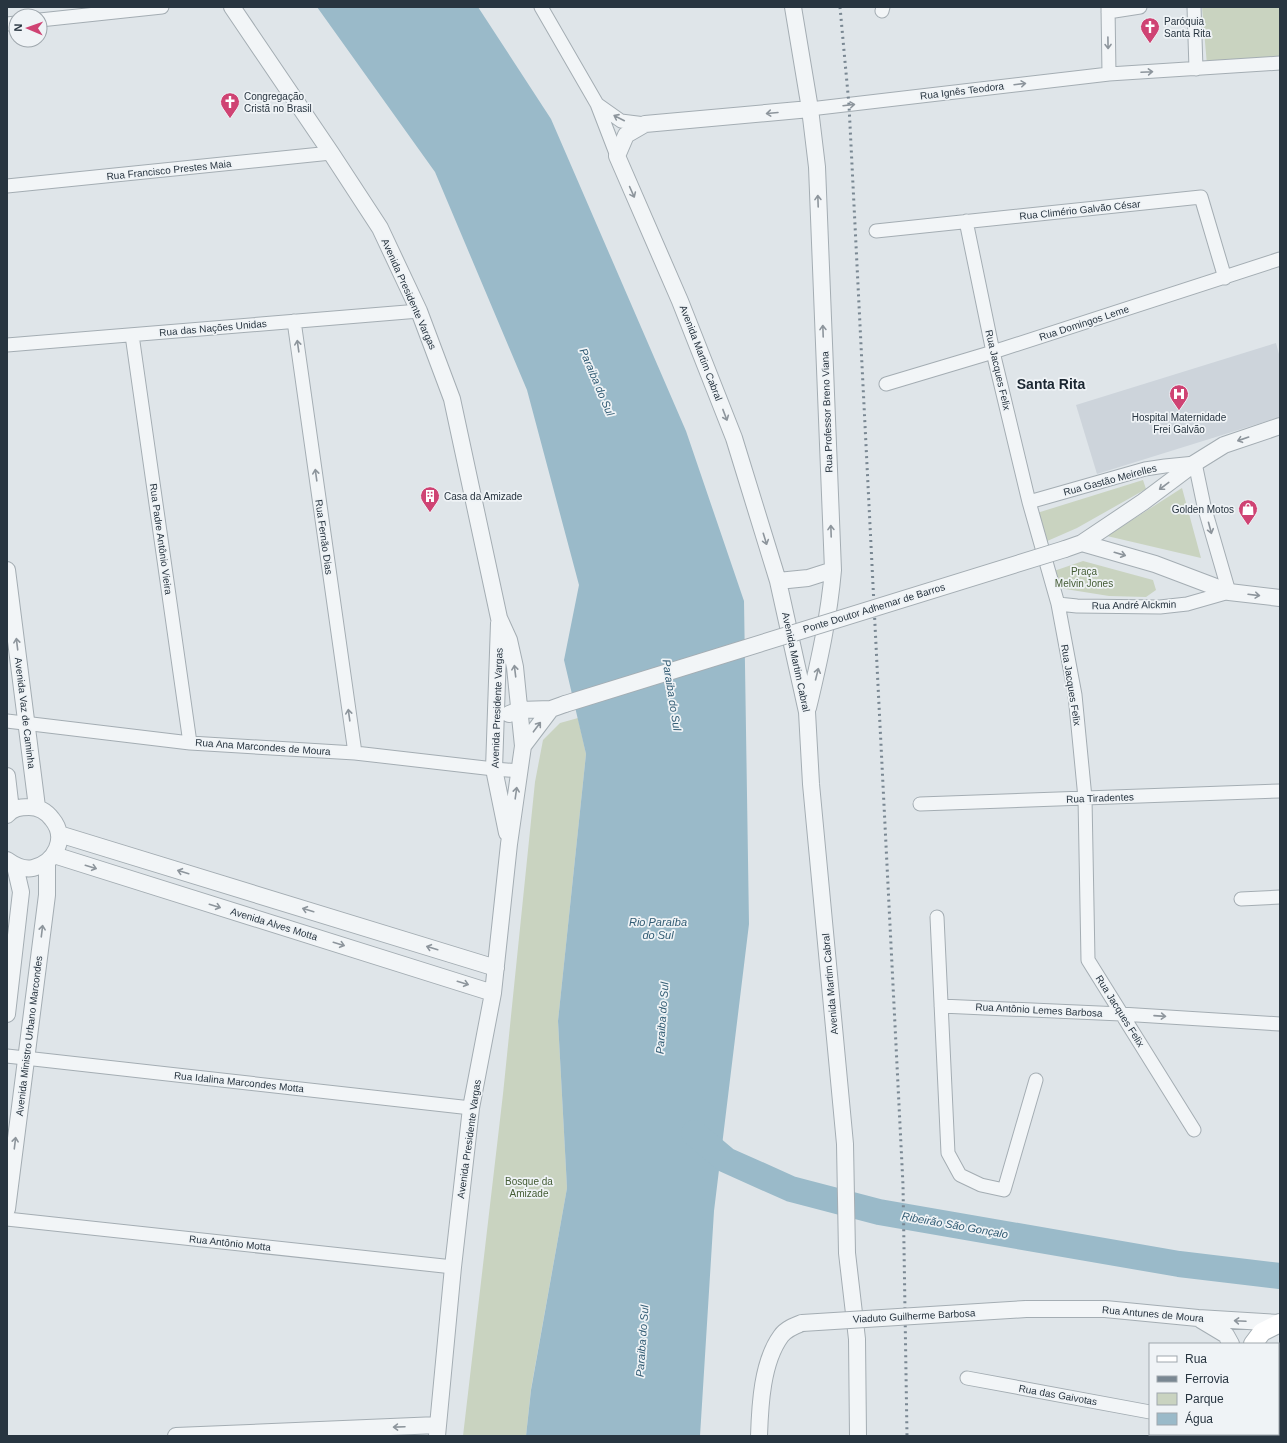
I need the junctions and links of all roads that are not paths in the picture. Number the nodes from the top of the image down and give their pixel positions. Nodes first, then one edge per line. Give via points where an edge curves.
1 (162, 7) edge
2 (232, 7) edge
3 (541, 7) edge
4 (793, 7) edge
5 (1140, 7) edge
6 (1194, 7) edge
7 (1108, 9) edge
8 (48, 19) edge
9 (1280, 63) edge
10 (1196, 69) junction
11 (1108, 74) junction
12 (597, 104) junction
13 (810, 109) junction
14 (645, 124) junction
15 (331, 153) junction
16 (616, 156) junction
17 (7, 186) edge
18 (966, 221) junction
19 (876, 231) dead end
20 (1280, 259) edge
21 (1225, 278) junction
22 (419, 311) junction
23 (294, 321) junction
24 (132, 335) junction
25 (7, 345) edge
26 (994, 352) junction
27 (886, 384) dead end
28 (1280, 426) edge
29 (1195, 463) junction
30 (1029, 502) junction
31 (1082, 543) junction
32 (7, 570) edge
33 (833, 570) junction
34 (778, 581) junction
35 (1229, 592) junction
36 (1280, 598) edge
37 (1058, 604) junction
38 (499, 618) junction
39 (558, 706) junction
40 (519, 710) junction
41 (807, 712) junction
42 (496, 719) junction
43 (7, 721) edge
44 (27, 724) junction
45 (190, 743) junction
46 (523, 746) junction
47 (355, 753) junction
48 (494, 769) junction
49 (520, 770) junction
50 (7, 776) edge
51 (1280, 791) edge
52 (1085, 798) junction
53 (920, 804) dead end
54 (37, 807) junction
55 (9, 812) edge
56 (59, 834) junction
57 (509, 844) junction
58 (50, 859) junction
59 (11, 863) edge
60 (1280, 897) edge
61 (1241, 899) dead end
62 (276, 900) junction
63 (937, 917) dead end
64 (268, 922) junction
65 (496, 968) junction
66 (494, 993) junction
67 (941, 1006) junction
68 (7, 1014) edge
69 (1122, 1014) junction
70 (1280, 1024) edge
71 (7, 1056) edge
72 (26, 1058) junction
73 (1036, 1080) dead end
74 (471, 1108) junction
75 (1194, 1130) dead end
76 (7, 1209) edge
77 (7, 1220) edge
78 (453, 1267) junction
79 (1026, 1309) joint
80 (1198, 1318) junction
81 (1280, 1323) edge
82 (1230, 1343) edge
83 (1254, 1343) edge
84 (967, 1378) dead end
85 (1149, 1412) edge
86 (438, 1430) edge
87 (176, 1436) edge
88 (759, 1436) edge
89 (858, 1436) edge

1 - 8 street
2 - 15 street, Avenida Presidente Vargas
3 - 12 street, Avenida Martim Cabral
4 - 13 street, Rua Professor Breno Viana
5 - 7 street
6 - 10 street
7 -> 11 street
9 - 10 street, Rua Ignês Teodora
11 -> 10 street, Rua Ignês Teodora
13 -> 11 street, Rua Ignês Teodora
14 -> 12 street via 621,121
12 - 16 street, Avenida Martim Cabral
13 -> 14 street, Rua Ignês Teodora
33 -> 13 street, Rua Professor Breno Viana via 817,167
14 - 16 street via 626,135
15 - 17 street, Rua Francisco Prestes Maia
15 - 22 street, Avenida Presidente Vargas via 380,228
16 -> 34 street, Avenida Martim Cabral via 680,301 734,438
18 - 19 street, Rua Climério Galvão César
18 - 21 street, Rua Climério Galvão César via 1201,197
18 - 26 street, Rua Jacques Felix
20 - 21 street, Rua Domingos Leme
21 - 26 street, Rua Domingos Leme
22 - 23 street, Rua das Nações Unidas
22 - 38 street, Avenida Presidente Vargas via 452,399
23 - 24 street, Rua das Nações Unidas
47 -> 23 street, Rua Fernão Dias
24 - 25 street, Rua das Nações Unidas
24 - 45 street, Rua Padre Antônio Vieira
26 - 27 street, Rua Domingos Leme
26 - 30 street, Rua Jacques Felix
28 -> 29 street, Rua Gastão Meirelles via 1224,445
29 - 30 street, Rua Gastão Meirelles via 1144,469
29 -> 31 street, Ponte Doutor Adhemar de Barros
29 -> 35 street via 1204,506
30 - 37 street, Rua Jacques Felix
31 -> 35 street via 1155,564
31 - 39 street, Ponte Doutor Adhemar de Barros, bridge
44 -> 32 street, Avenida Vaz de Caminha
33 - 34 street via 808,578
41 -> 33 street, Rua Professor Breno Viana via 830,606
34 - 41 street, Avenida Martim Cabral
35 -> 36 street, Rua André Alckmin
35 - 37 street, Rua André Alckmin via 1186,604 1160,607
37 - 52 street, Rua Jacques Felix via 1075,695
40 -> 38 street, Avenida Presidente Vargas via 515,667 509,640
38 - 42 street, Avenida Presidente Vargas
39 - 40 street, Ponte Doutor Adhemar de Barros
46 -> 39 street
40 - 42 street, Ponte Doutor Adhemar de Barros
40 - 46 street, Avenida Presidente Vargas
41 - 89 street, Avenida Martim Cabral via 811,784 845,1144 847,1253 858,1339
42 - 48 street, Avenida Presidente Vargas
43 - 44 street, Rua Ana Marcondes de Moura
44 - 45 street, Rua Ana Marcondes de Moura
44 - 54 street, Avenida Vaz de Caminha
45 - 47 street, Rua Ana Marcondes de Moura
46 - 49 street, Avenida Presidente Vargas
47 - 48 street, Rua Ana Marcondes de Moura
48 - 49 street, Rua Ana Marcondes de Moura
48 - 57 street, Avenida Presidente Vargas
57 -> 49 street, Avenida Presidente Vargas
50 - 55 street
51 - 52 street, Rua Tiradentes
52 - 53 street, Rua Tiradentes
52 - 69 street, Rua Jacques Felix via 1088,960
54 - 55 street via 22,807
54 - 56 street via 48,813
56 - 58 street, Avenida Ministro Urbano Marcondes via 59,844
62 -> 56 street
57 - 65 street, Avenida Presidente Vargas
58 - 59 street via 31,869
58 -> 64 street, Avenida Alves Motta
72 -> 58 street, Avenida Ministro Urbano Marcondes
59 - 68 street via 22,892
60 - 61 street
62 - 64 street
65 -> 62 street
63 - 67 street
64 -> 66 street, Avenida Alves Motta
65 - 66 street, Avenida Presidente Vargas
66 - 74 street, Avenida Presidente Vargas
67 - 69 street, Rua Antônio Lemes Barbosa
67 - 73 street via 948,1153 960,1175 981,1186 1004,1190
69 -> 70 street, Rua Antônio Lemes Barbosa
69 - 75 street, Rua Jacques Felix
71 - 72 street, Rua Idalina Marcondes Motta
72 - 74 street, Rua Idalina Marcondes Motta
76 -> 72 street, Avenida Ministro Urbano Marcondes
74 - 78 street, Avenida Presidente Vargas
77 - 78 street, Rua Antônio Motta
78 - 86 street, Avenida Presidente Vargas
79 - 80 street, Rua Antunes de Moura via 1105,1309
79 - 88 street, Viaduto Guilherme Barbosa, bridge via 802,1323 792,1326 782,1335 768,1361 760,1404
81 -> 80 street, Rua Antunes de Moura
80 - 82 street via 1226,1335
81 - 83 main road via 1262,1332
84 - 85 street, Rua das Gaivotas
86 -> 87 street

